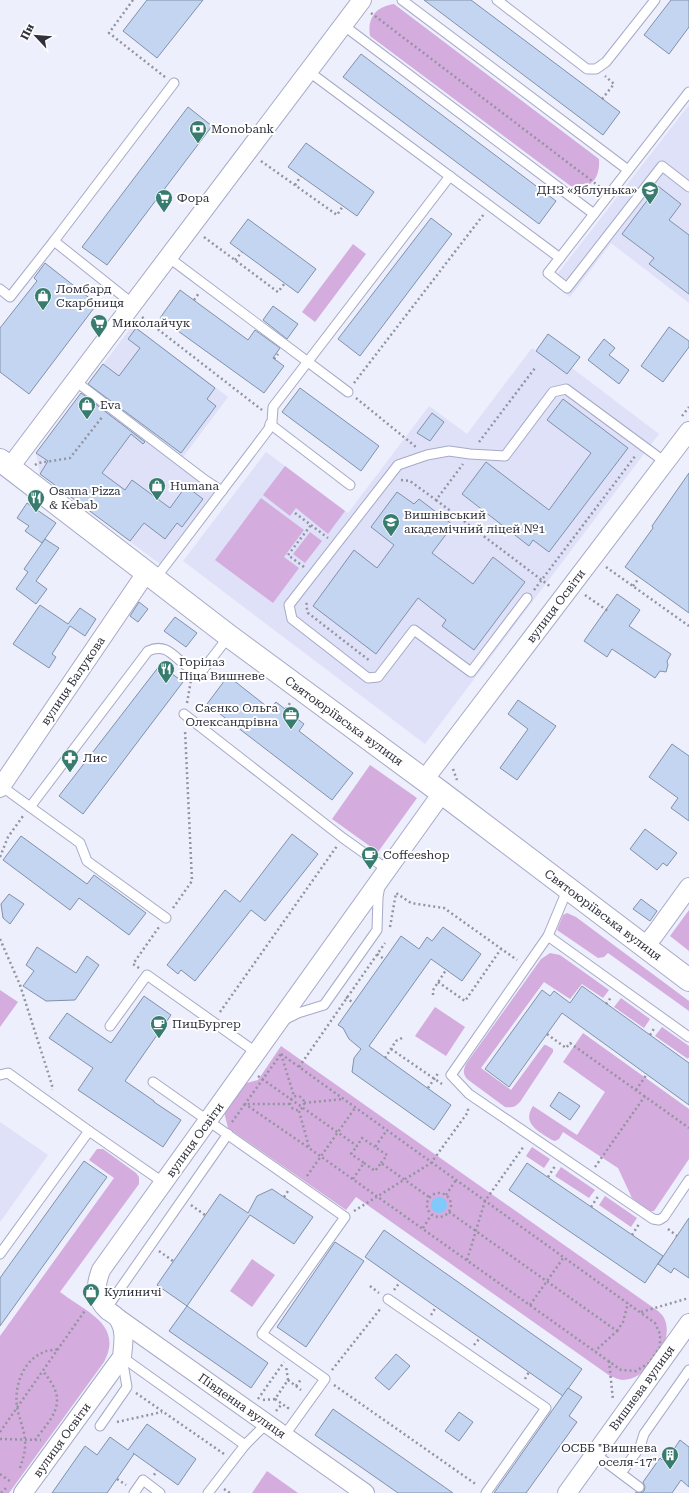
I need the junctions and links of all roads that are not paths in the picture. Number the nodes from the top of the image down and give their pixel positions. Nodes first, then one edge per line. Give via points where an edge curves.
1 (402, 0) edge
2 (497, 0) edge
3 (655, 0) edge
4 (365, 5) edge
5 (343, 25) junction
6 (308, 71) junction
7 (174, 83) road end
8 (689, 92) edge
9 (628, 170) junction
10 (450, 176) junction
11 (689, 187) edge
12 (594, 214) junction
13 (54, 241) junction
14 (168, 257) junction
15 (560, 258) junction
16 (0, 289) edge
17 (136, 309) junction
18 (308, 362) junction
19 (83, 387) dead end
20 (348, 392) road end
21 (271, 421) junction
22 (689, 431) edge
23 (665, 462) junction
24 (10, 467) edge
25 (350, 485) dead end
26 (222, 491) junction
27 (150, 576) junction
28 (527, 598) road end
29 (229, 636) junction
30 (184, 714) road end
31 (424, 780) junction
32 (1, 787) edge
33 (442, 793) junction
34 (30, 807) junction
35 (385, 873) junction
36 (689, 887) edge
37 (568, 888) junction
38 (166, 918) road end
39 (548, 936) junction
40 (645, 946) junction
41 (689, 980) edge
42 (277, 1024) junction
43 (110, 1026) dead end
44 (689, 1037) edge
45 (257, 1053) junction
46 (0, 1075) edge
47 (153, 1082) dead end
48 (209, 1120) junction
49 (90, 1131) junction
50 (227, 1133) junction
51 (689, 1180) edge
52 (164, 1183) junction
53 (0, 1254) edge
54 (388, 1299) road end
55 (113, 1314) junction
56 (689, 1323) edge
57 (122, 1357) junction
58 (689, 1370) edge
59 (266, 1423) junction
60 (100, 1426) road end
61 (284, 1436) junction
62 (245, 1445) junction
63 (595, 1454) junction
64 (621, 1473) junction
65 (639, 1487) dead end
66 (486, 1492) edge
67 (24, 1493) edge
68 (134, 1493) edge
69 (160, 1493) edge
70 (208, 1493) edge
71 (365, 1493) edge
72 (568, 1493) edge

1 - 9 lane
2 - 3 lane via 587,69 596,69 606,62
4 - 5 street
5 - 6 street
5 - 12 lane
6 - 10 lane
6 - 14 street
7 - 13 lane
8 - 9 lane
9 - 12 lane
10 - 15 lane
10 - 18 lane
11 - 15 lane via 662,166 567,288 548,273
12 - 15 lane
13 - 16 lane via 10,297
13 - 17 lane
14 - 17 street
14 - 18 lane
17 - 24 street
18 - 20 lane
18 - 21 lane via 273,407
19 - 26 lane
21 - 25 lane
21 - 26 lane via 268,430
22 - 23 street, вулиця Освіти
23 - 28 lane via 566,389 553,392 505,456 449,451 398,465 289,605 292,618 368,678 378,677 414,630 471,672
23 - 31 street, вулиця Освіти
24 - 27 street, Святоюріївська вулиця
26 - 27 lane
27 - 29 street, Святоюріївська вулиця
27 - 32 street, вулиця Балукова
29 - 31 street, Святоюріївська вулиця
29 - 34 lane via 202,671 194,670 165,649 156,647 148,651
30 - 35 lane
31 - 33 street, Святоюріївська вулиця
32 - 34 lane
33 - 35 street, вулиця Освіти
33 - 37 street, Святоюріївська вулиця
34 - 38 lane via 80,843 87,861
35 - 42 street, вулиця Освіти
35 - 42 lane via 378,897 377,930 324,1005 298,1013
36 - 40 street
37 - 39 lane
37 - 40 street, Святоюріївська вулиця
39 - 44 lane
39 - 51 lane via 451,1075 469,1094 653,1218 659,1220 664,1217
40 - 41 street, Святоюріївська вулиця
42 - 45 street, вулиця Освіти
43 - 45 lane via 147,975
45 - 48 street, вулиця Освіти
46 - 49 lane via 8,1073
47 - 48 lane
48 - 50 lane
48 - 52 street, вулиця Освіти
49 - 52 lane
49 - 53 lane
50 - 55 lane via 151,1245
50 - 61 lane via 345,1217 262,1334 288,1358 325,1379
52 - 55 street, вулиця Освіти via 101,1270 96,1294
54 - 66 lane via 546,1408
55 - 57 street, вулиця Освіти via 124,1337
55 - 59 street, Південна вулиця
56 - 63 street, Вишнева вулиця
57 - 60 lane via 127,1387
57 - 62 lane
57 - 67 street, вулиця Освіти
58 - 64 lane via 644,1434 640,1447
59 - 61 street, Південна вулиця
59 - 62 lane
61 - 71 street, Південна вулиця
62 - 70 lane
63 - 64 lane
63 - 72 street, Вишнева вулиця
64 - 65 lane
68 - 69 lane via 143,1480

